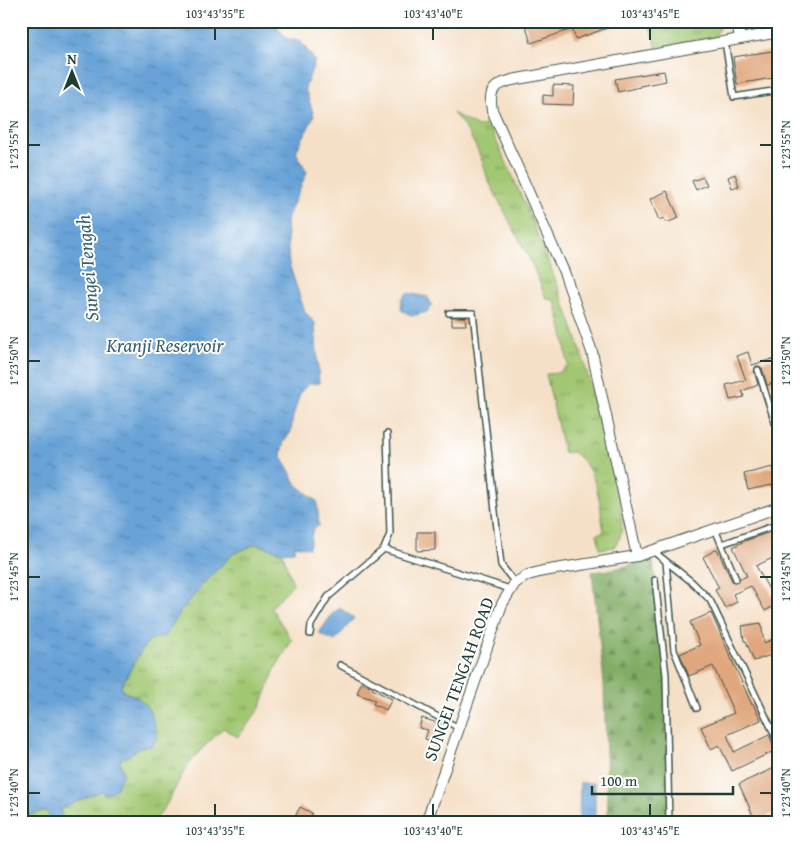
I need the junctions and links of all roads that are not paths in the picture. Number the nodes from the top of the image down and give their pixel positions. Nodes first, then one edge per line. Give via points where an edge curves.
1 (737, 21) edge
2 (779, 32) edge
3 (740, 39) junction
4 (725, 42) junction
5 (779, 90) edge
6 (449, 312) dead end
7 (758, 370) dead end
8 (387, 434) dead end
9 (779, 435) edge
10 (779, 507) edge
11 (779, 524) edge
12 (715, 529) junction
13 (722, 544) junction
14 (384, 549) junction
15 (653, 551) junction
16 (637, 556) junction
17 (666, 562) junction
18 (736, 579) dead end
19 (655, 580) dead end
20 (512, 586) junction
21 (310, 634) dead end
22 (340, 666) dead end
23 (697, 708) dead end
24 (459, 728) junction
25 (779, 744) edge
26 (426, 823) edge
27 (668, 823) edge

1 - 3 street
2 - 3 street
3 - 4 street
4 - 5 lane via 734,97
4 - 16 street via 512,80 499,84 491,96 492,110 564,272 592,352
6 - 20 lane via 473,313 501,565
7 - 9 lane
8 - 14 lane via 390,534
10 - 12 street, SUNGEI TENGAH ROAD
11 - 13 lane
12 - 13 lane
12 - 15 street, SUNGEI TENGAH ROAD
13 - 18 lane
14 - 20 lane
14 - 21 lane via 328,596 311,625
15 - 16 street, SUNGEI TENGAH ROAD
15 - 17 lane
16 - 20 street, SUNGEI TENGAH ROAD via 543,570
17 - 23 lane via 674,650
17 - 25 lane via 697,586 714,607
19 - 27 lane via 666,675
20 - 24 street, SUNGEI TENGAH ROAD via 502,604
22 - 24 lane
24 - 26 street, SUNGEI TENGAH ROAD

